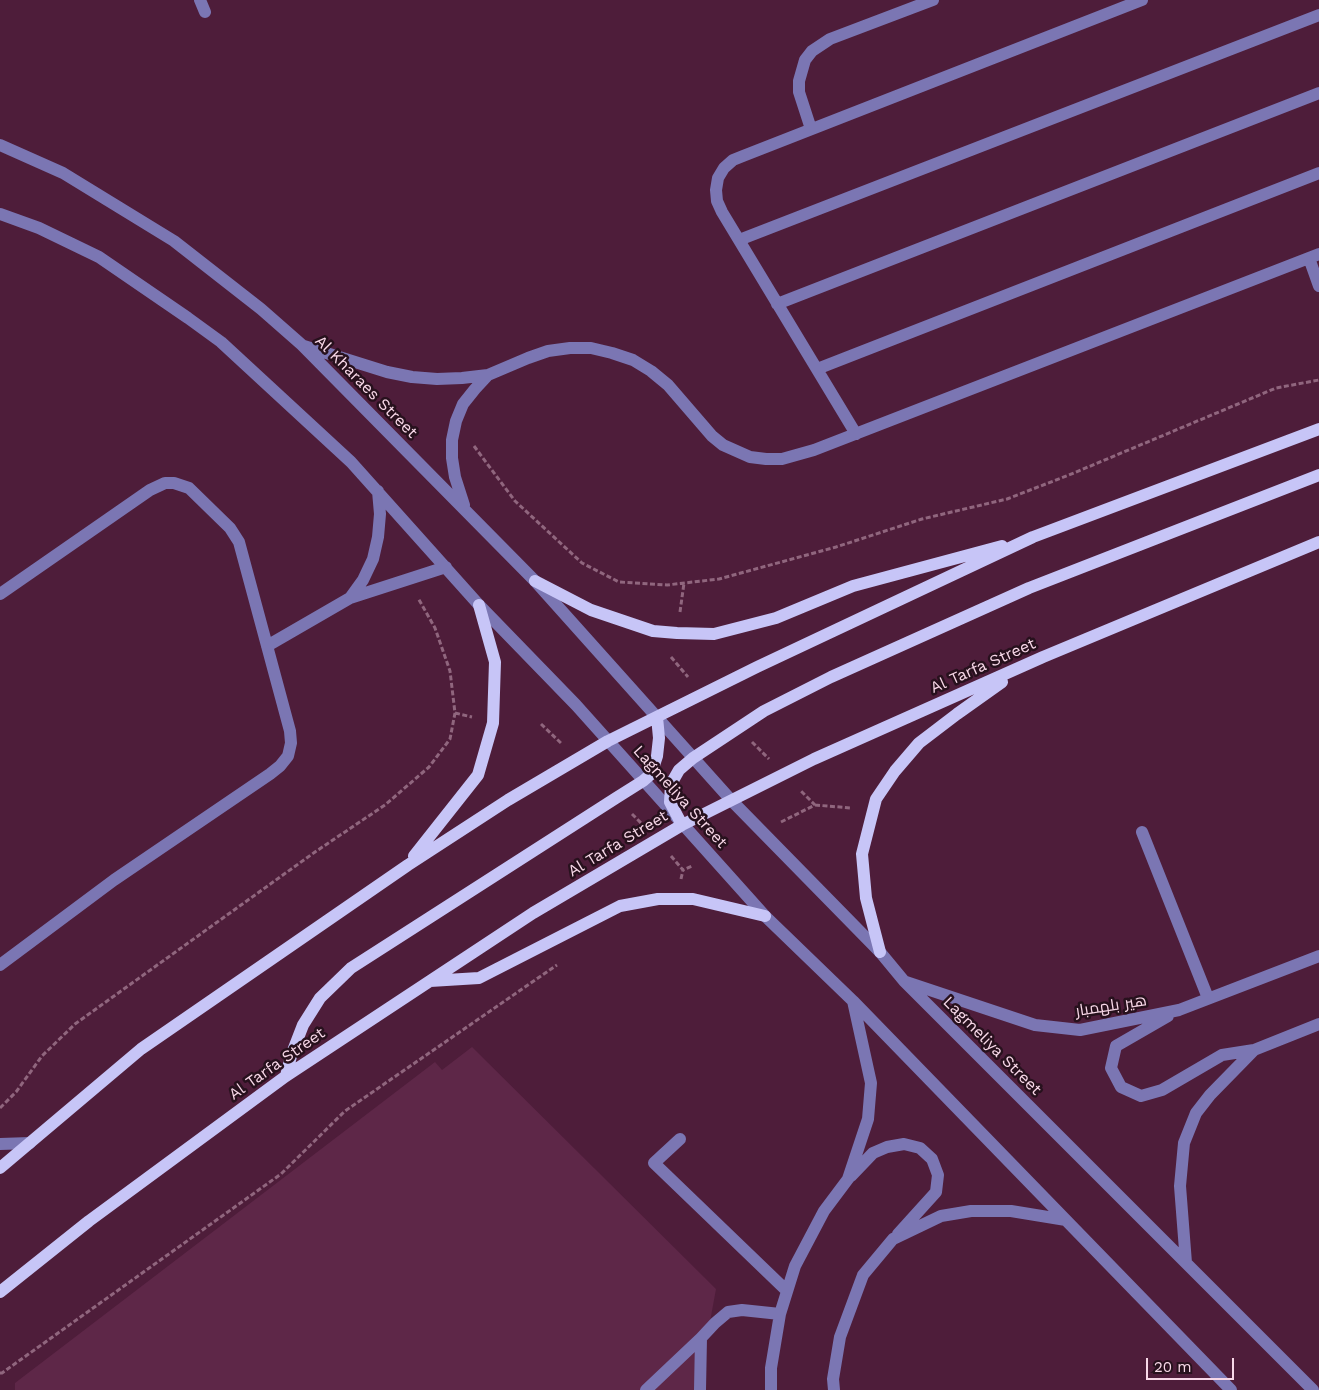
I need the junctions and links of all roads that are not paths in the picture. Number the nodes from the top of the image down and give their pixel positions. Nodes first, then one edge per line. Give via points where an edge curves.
1 (200, 0) edge
2 (933, 0) edge
3 (1142, 0) edge
4 (205, 12) dead end
5 (1319, 15) edge
6 (1319, 93) edge
7 (811, 129) junction
8 (0, 145) edge
9 (1319, 173) edge
10 (0, 214) edge
11 (739, 240) junction
12 (1314, 256) edge
13 (1319, 286) edge
14 (778, 304) junction
15 (302, 345) junction
16 (817, 369) junction
17 (488, 375) junction
18 (1319, 429) edge
19 (856, 434) junction
20 (1319, 475) edge
21 (378, 491) junction
22 (465, 508) junction
23 (1033, 537) junction
24 (1319, 542) edge
25 (446, 567) junction
26 (535, 581) junction
27 (0, 594) edge
28 (350, 598) junction
29 (479, 605) junction
30 (267, 646) junction
31 (1043, 658) junction
32 (657, 717) junction
33 (608, 741) junction
34 (693, 758) junction
35 (643, 781) junction
36 (731, 800) junction
37 (682, 824) junction
38 (1142, 832) dead end
39 (408, 865) junction
40 (765, 916) junction
41 (880, 952) junction
42 (1319, 956) edge
43 (0, 965) edge
44 (904, 981) junction
45 (428, 982) junction
46 (1208, 998) junction
47 (853, 1001) junction
48 (1179, 1010) junction
49 (1319, 1024) edge
50 (1254, 1050) junction
51 (286, 1076) junction
52 (680, 1139) dead end
53 (30, 1143) junction
54 (0, 1144) edge
55 (0, 1168) edge
56 (848, 1179) junction
57 (1066, 1220) junction
58 (893, 1239) junction
59 (1186, 1263) junction
60 (787, 1291) junction
61 (0, 1292) edge
62 (780, 1314) junction
63 (701, 1338) junction
64 (646, 1390) edge
65 (700, 1390) edge
66 (771, 1390) edge
67 (834, 1390) edge
68 (1230, 1390) edge
69 (1313, 1390) edge

1 - 4 street
2 - 7 street via 830,40 812,51 805,60 799,81 799,92
3 - 7 street
5 - 11 street
6 - 14 street
7 - 11 street via 733,160 724,168 718,178 717,201
8 - 15 street, Al Kharaes Street via 63,174 174,241
9 - 16 street
10 - 21 street via 99,256 222,342
11 - 14 street
12 - 13 street
12 - 19 street
14 - 16 street
15 - 17 street via 370,368 412,377
15 - 22 street, Al Kharaes Street
16 - 19 street
17 - 19 street via 548,351 592,348 633,360 651,371 668,385 712,436 723,445 750,457 782,459
17 - 22 street via 464,404 452,440 455,477
18 - 23 main road
20 - 34 main road via 1029,588 886,652 771,708
21 - 25 street
21 - 28 street via 380,514 373,559
22 - 26 street, Al Kharaes Street
23 - 26 main road via 853,586 776,618 714,634 653,631 591,610
23 - 32 main road via 757,666
24 - 31 main road, Al Tarfa Street
25 - 28 street
25 - 29 street
26 - 32 street, Al Kharaes Street
27 - 30 street via 150,490 165,484 182,484 196,493 235,534
28 - 30 street
29 - 33 street
29 - 39 main road via 495,662 493,723 478,776
30 - 43 street via 290,731 288,756 280,766 114,880
31 - 36 main road, Al Tarfa Street via 814,759
31 - 41 main road via 998,684 919,743 876,799 862,854 866,898
32 - 33 main road
32 - 34 street, Lagmeliya Street
32 - 35 main road via 657,756 651,774
33 - 35 street, Lagmeliya Street
33 - 39 main road via 508,800
34 - 36 street, Lagmeliya Street
34 - 37 main road via 679,770 671,784 670,802
35 - 37 street, Lagmeliya Street
35 - 51 main road via 351,968 320,998 303,1026
36 - 37 main road, Al Tarfa Street
36 - 41 street, Lagmeliya Street
37 - 40 street, Lagmeliya Street
37 - 45 main road, Al Tarfa Street via 533,913
38 - 46 street
39 - 53 main road via 141,1049
40 - 45 main road via 693,899 620,906 479,978
40 - 47 street, Lagmeliya Street
41 - 44 street, Lagmeliya Street
42 - 46 street, هير بلهمبار
44 - 48 street, هير بلهمبار via 1035,1025 1080,1030
44 - 59 street, Lagmeliya Street
45 - 51 main road, Al Tarfa Street
46 - 48 street, هير بلهمبار
47 - 56 street via 871,1083 868,1119
47 - 57 street, Lagmeliya Street
48 - 50 street via 1116,1046 1112,1068 1121,1087 1141,1096 1162,1090 1222,1055
49 - 50 street
50 - 59 street via 1196,1113 1184,1143 1180,1186
51 - 61 main road, Al Tarfa Street via 89,1221
52 - 60 street via 654,1163
53 - 54 street
53 - 55 main road
56 - 58 street via 873,1153 887,1147 904,1144 920,1148 932,1159 938,1175 936,1192
56 - 60 street via 824,1211 795,1266
57 - 58 street via 1011,1210 971,1211 941,1216
57 - 68 street, Lagmeliya Street
58 - 67 street via 863,1275 840,1337
59 - 69 street, Lagmeliya Street
60 - 62 street
62 - 63 street via 742,1310 728,1312
62 - 66 street via 771,1368
63 - 64 street
63 - 65 street

